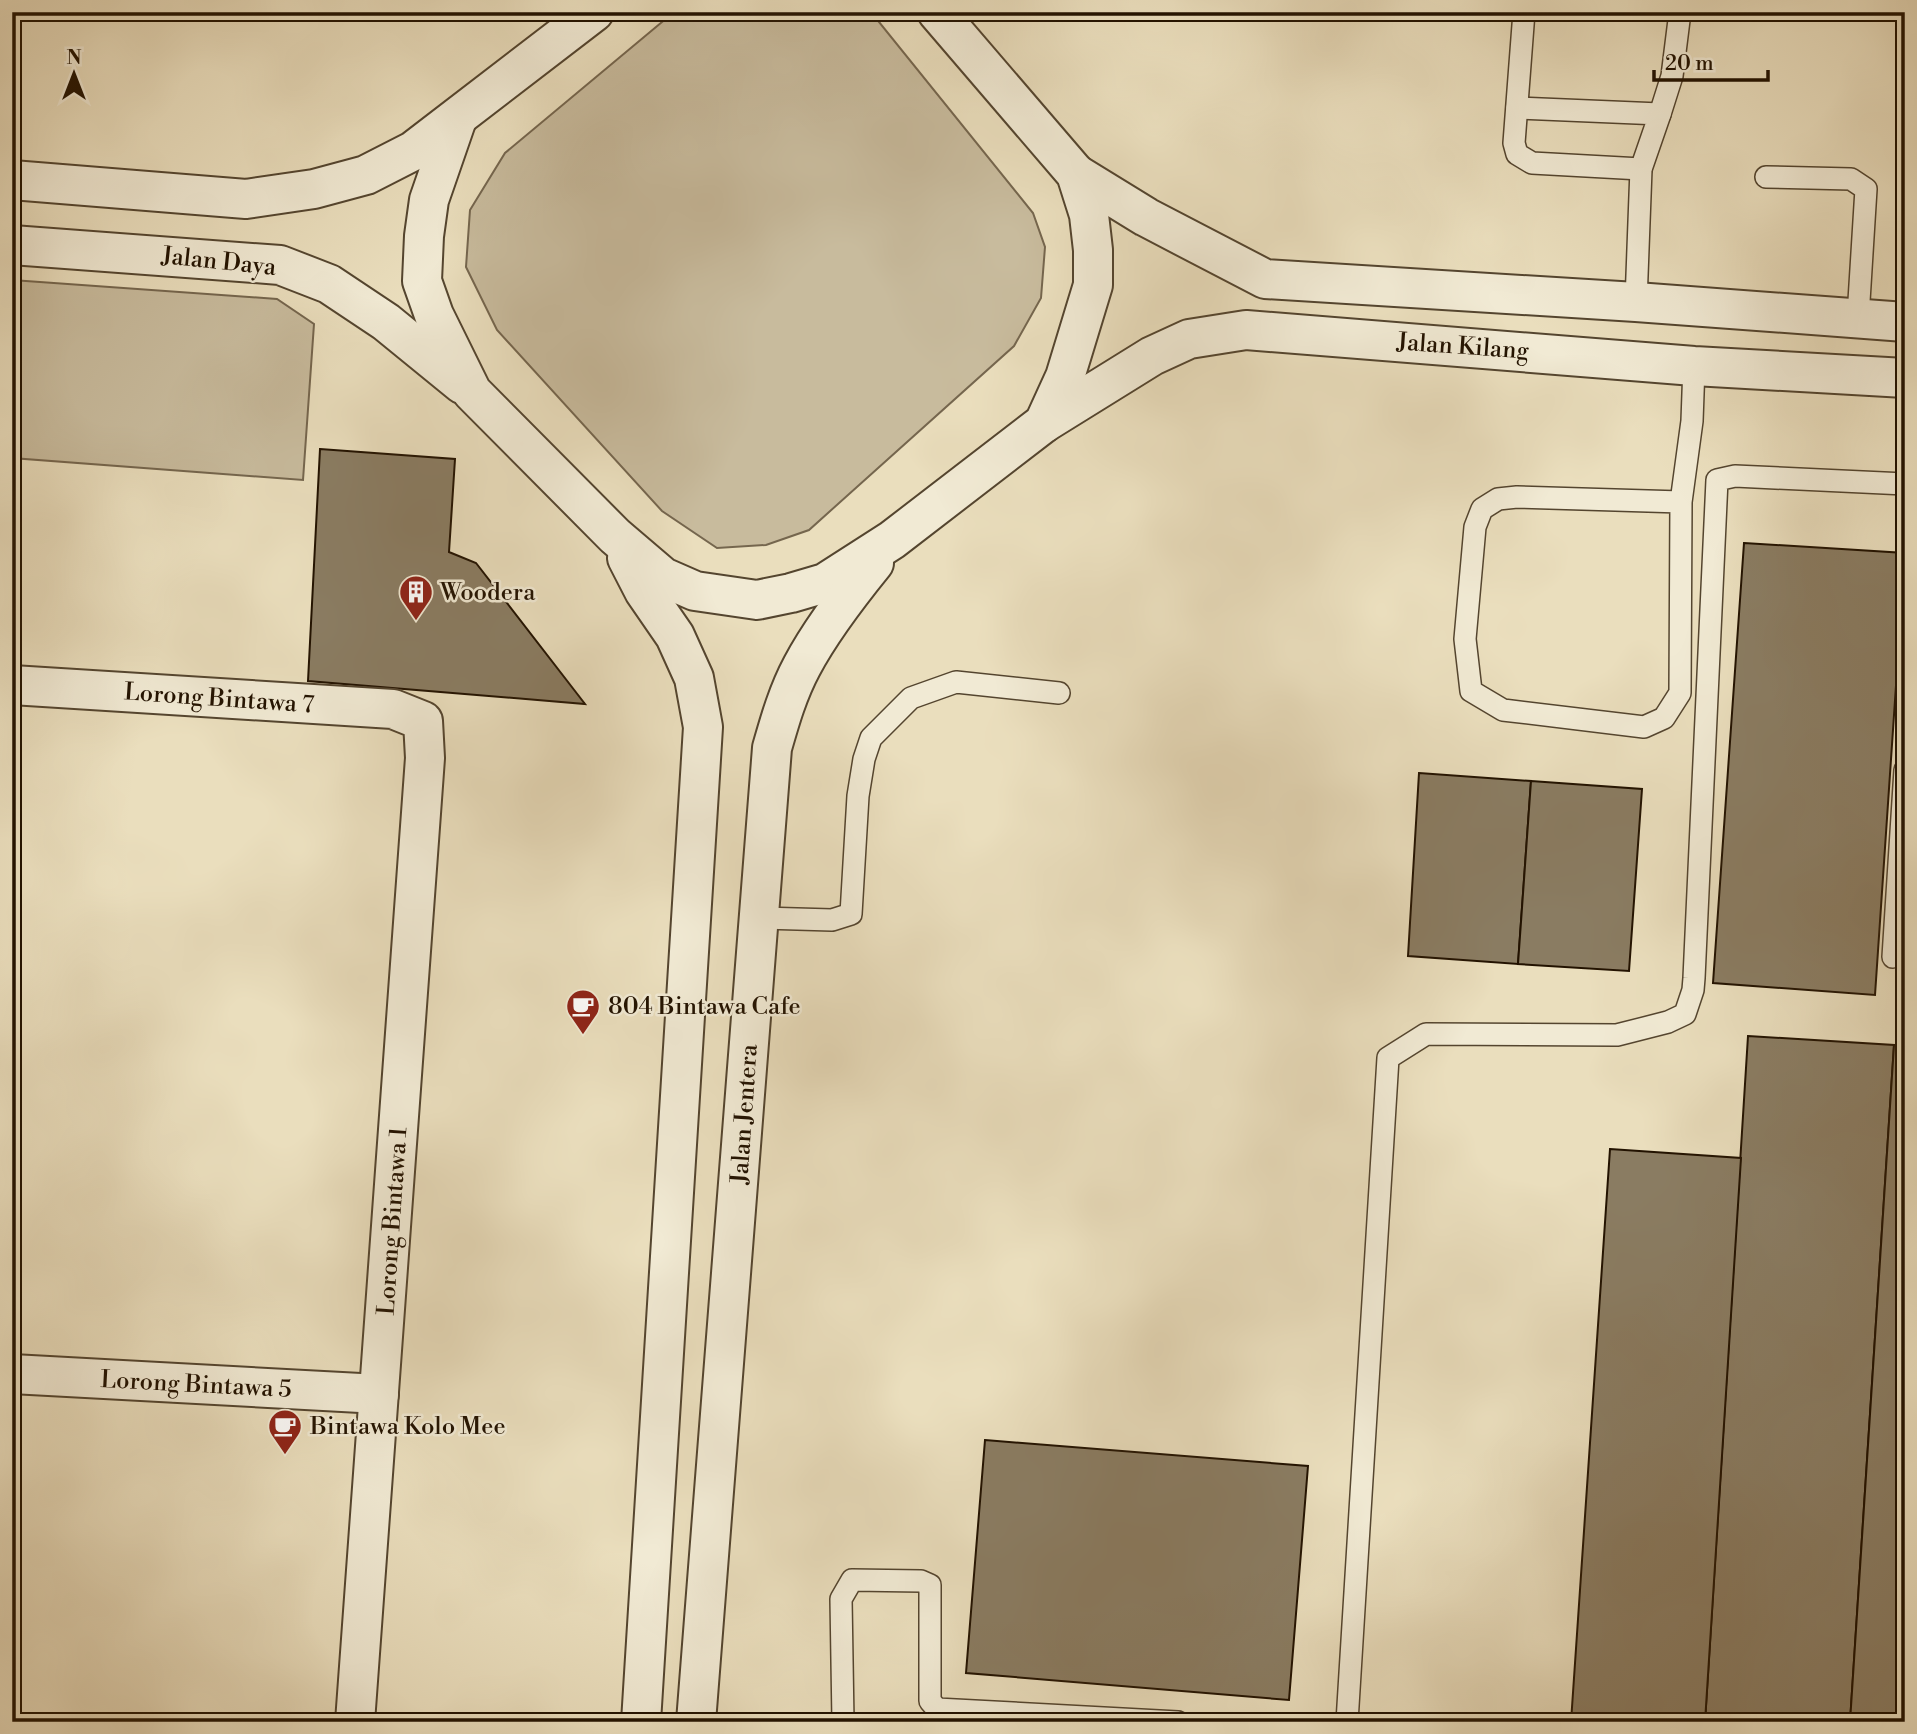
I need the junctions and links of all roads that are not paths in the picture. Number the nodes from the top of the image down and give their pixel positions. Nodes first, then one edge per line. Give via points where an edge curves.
1 (594, 12) edge
2 (937, 12) edge
3 (1524, 12) edge
4 (1680, 12) edge
5 (1517, 108) junction
6 (1660, 114) junction
7 (457, 119) junction
8 (1642, 169) junction
9 (1076, 174) junction
10 (1766, 177) dead end
11 (12, 180) edge
12 (12, 245) edge
13 (1636, 302) junction
14 (1858, 317) junction
15 (1905, 322) edge
16 (1694, 366) junction
17 (1905, 378) edge
18 (472, 392) junction
19 (1044, 423) junction
20 (1905, 484) edge
21 (1681, 502) junction
22 (615, 536) junction
23 (892, 540) junction
24 (12, 685) edge
25 (1059, 693) dead end
26 (423, 721) joint
27 (1905, 770) edge
28 (759, 918) junction
29 (1893, 957) dead end
30 (12, 1374) edge
31 (379, 1394) junction
32 (355, 1722) edge
33 (641, 1722) edge
34 (696, 1722) edge
35 (843, 1722) edge
36 (1178, 1722) edge
37 (1347, 1722) edge

1 - 7 street
2 - 9 street
3 - 5 lane
4 - 6 lane via 1672,76
5 - 6 lane
5 - 8 lane via 1514,143 1524,160
6 - 8 lane
7 - 11 street via 366,176 246,199
7 - 18 street via 429,200 422,281
8 - 13 lane
9 - 13 street via 1265,279
9 - 19 street via 1089,215 1093,285 1065,377
10 - 14 lane via 1851,179 1866,189
12 - 18 street, Jalan Daya via 280,265 329,284 386,322
13 - 14 street
14 - 15 street
16 - 17 street, Jalan Kilang
16 - 19 street, Jalan Kilang via 1246,330 1176,344
16 - 21 lane
18 - 22 street
19 - 23 street, Jalan Kilang
20 - 37 lane via 1735,476 1717,480 1694,978 1685,1014 1668,1023 1617,1035 1426,1034 1388,1058
21 - 21 lane via 1517,497 1498,499 1482,509 1475,527 1465,639 1471,691 1503,710 1644,727 1664,718 1680,693
22 - 23 street via 663,578 695,591 757,600 825,583
22 - 33 street via 675,636 694,678 703,727
23 - 28 street, Jalan Jentera via 809,654 787,701 772,748
24 - 26 street, Lorong Bintawa 7 via 393,709
25 - 28 lane via 956,682 911,698 871,738 864,759 851,914 832,920
26 - 31 street, Lorong Bintawa 1 via 425,758
27 - 29 lane
28 - 34 street, Jalan Jentera
30 - 31 street, Lorong Bintawa 5
31 - 32 street, Lorong Bintawa 1
35 - 36 lane via 841,1599 852,1580 930,1585 930,1701 937,1709

